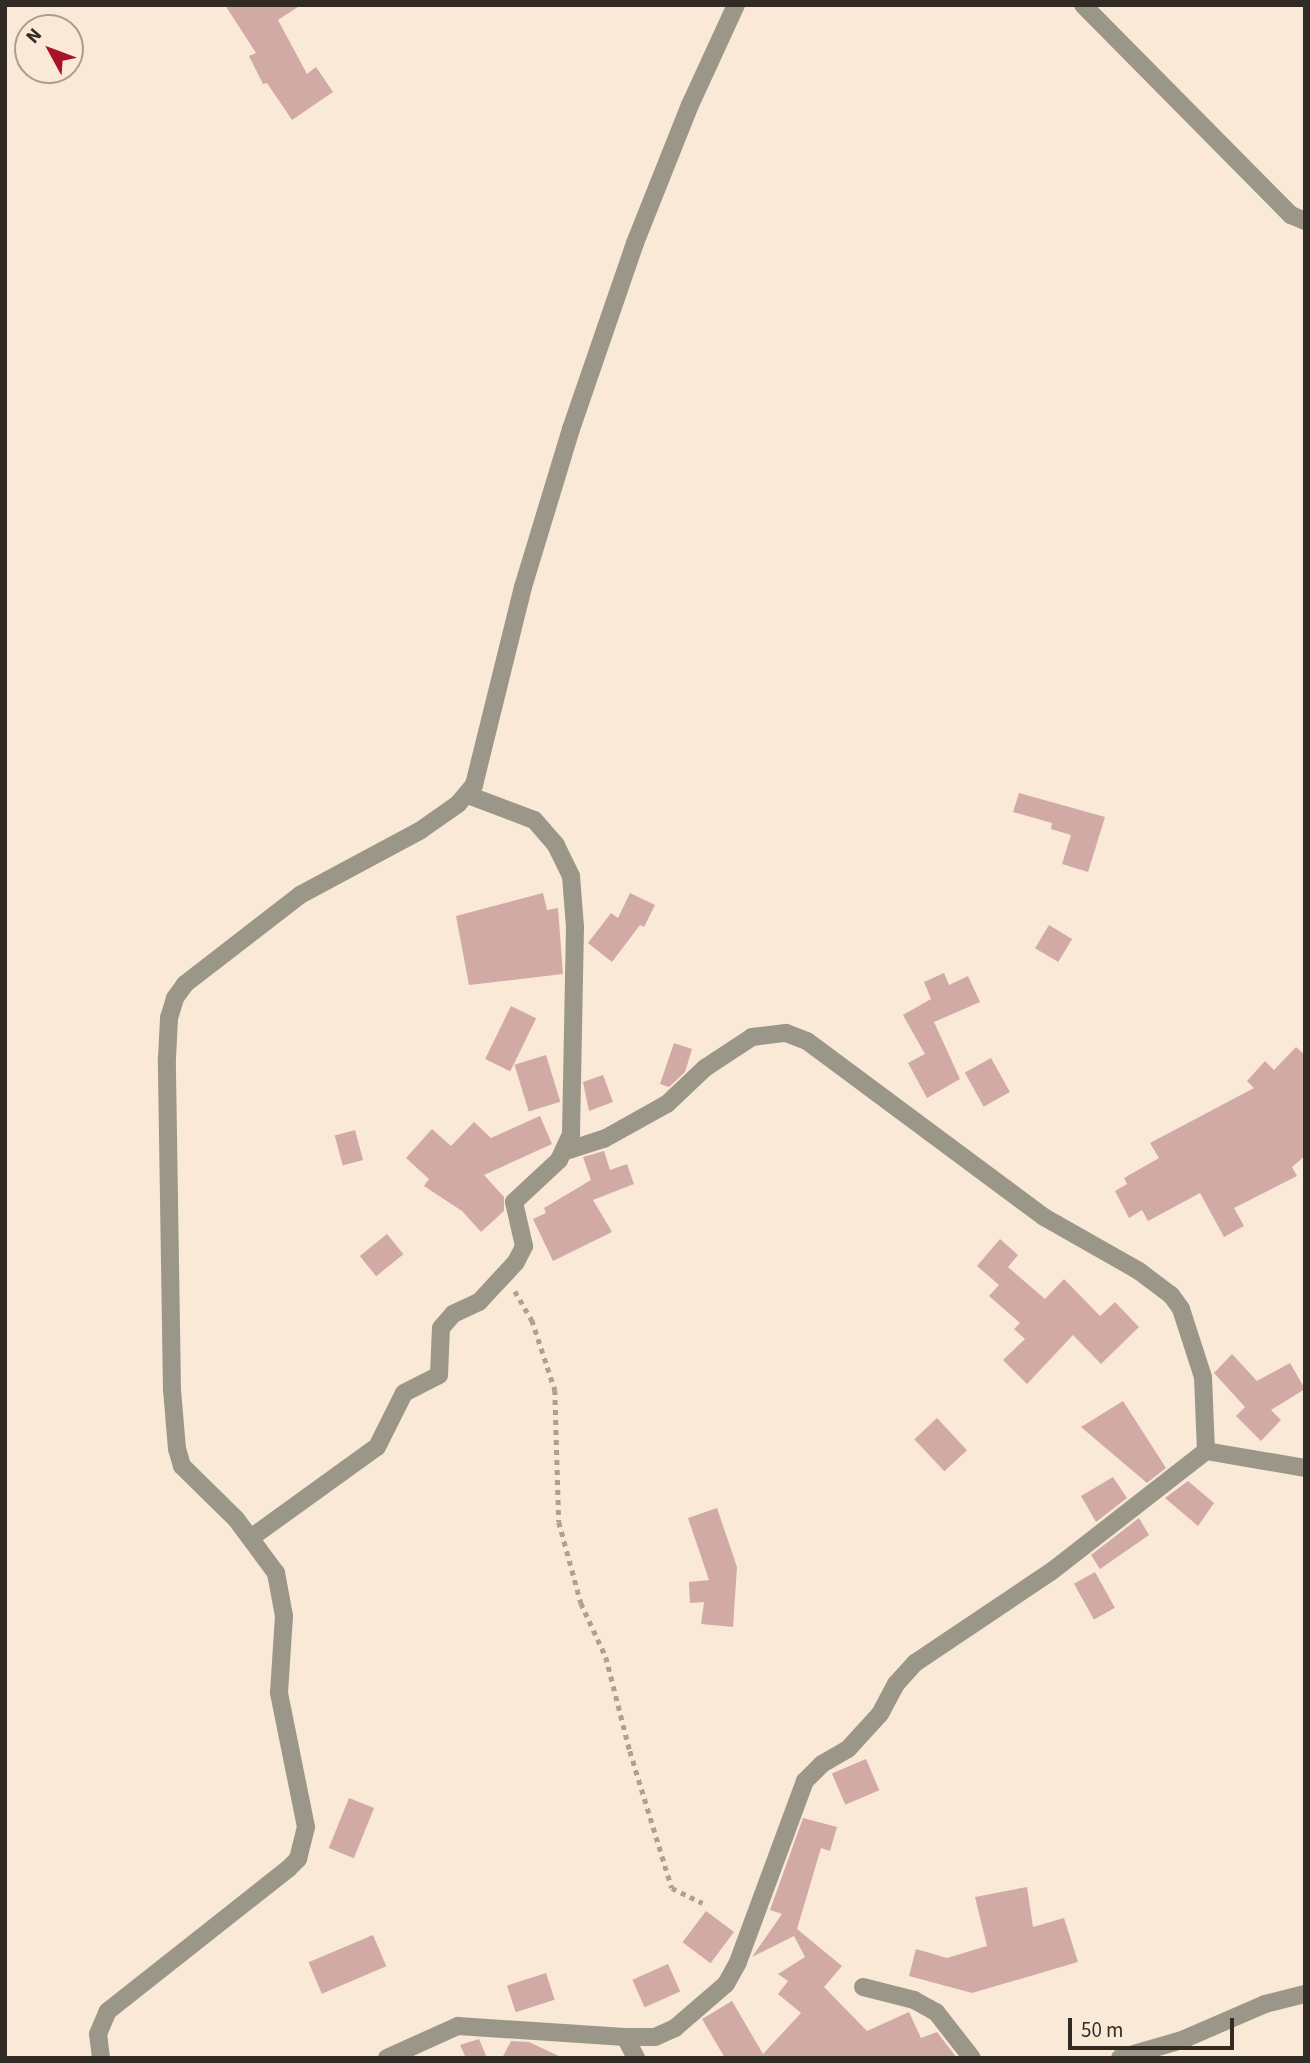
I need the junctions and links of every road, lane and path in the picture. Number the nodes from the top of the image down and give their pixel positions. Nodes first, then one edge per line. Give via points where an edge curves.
1 (736, 5) edge
2 (1083, 5) edge
3 (1305, 220) edge
4 (468, 795) junction
5 (565, 1151) junction
6 (506, 1275) junction
7 (1206, 1451) junction
8 (1305, 1468) edge
9 (251, 1537) junction
10 (703, 1903) dead end
11 (863, 1987) dead end
12 (1305, 1994) edge
13 (625, 2037) junction
14 (972, 2057) edge
15 (101, 2058) edge
16 (387, 2058) edge
17 (636, 2058) edge
18 (1120, 2058) edge

1 - 4 street via 635,243 571,429 523,587 479,773
2 - 3 street via 1276,200
4 - 5 street via 534,820 556,845 570,876 575,927 571,977 574,1111
4 - 9 street via 421,830 300,895 265,921 185,984 169,1018 171,1364 177,1449 182,1466
5 - 6 street via 513,1202 524,1246
5 - 7 street via 604,1139 667,1104 705,1068 752,1037 786,1033 807,1041 1044,1217 1139,1271 1171,1295 1181,1309 1203,1377
6 - 9 street via 479,1302 445,1323 439,1338 441,1372 404,1393 377,1447
6 - 10 path via 532,1320 555,1390 559,1522 581,1603 606,1657 672,1888
7 - 8 street
7 - 13 street via 1052,1572 915,1663 896,1684 880,1714 848,1749 822,1763 805,1781 753,1926 726,1984 675,2028 655,2036
9 - 15 street via 279,1584 284,1616 279,1693 304,1800 302,1849 289,1868 108,2011 98,2034
11 - 14 street via 914,2000 936,2012
12 - 18 street via 1265,2004 1182,2040
13 - 16 street via 458,2026
13 - 17 street

